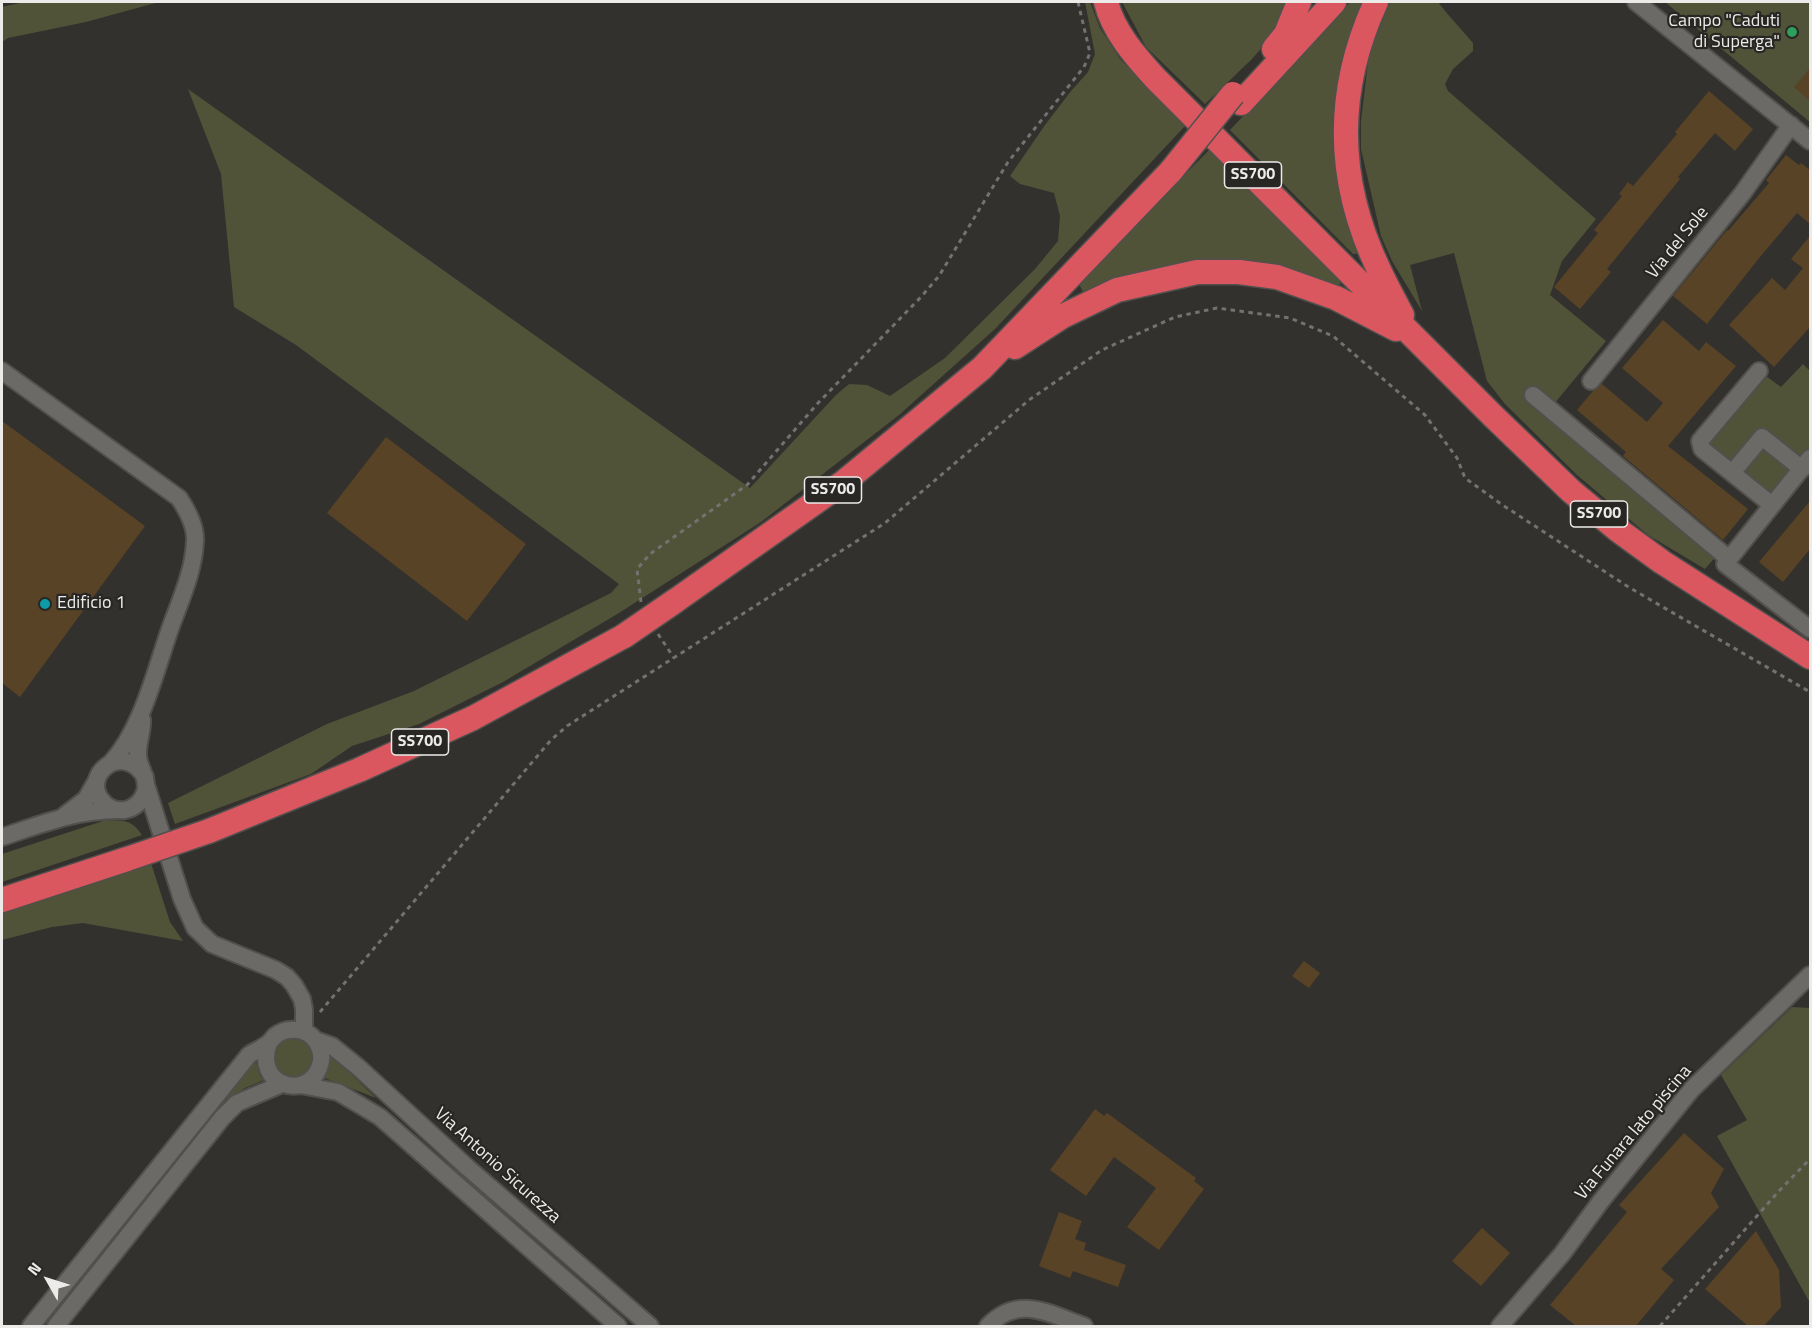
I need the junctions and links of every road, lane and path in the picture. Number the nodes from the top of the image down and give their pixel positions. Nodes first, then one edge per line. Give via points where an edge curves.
1 (1078, 2) edge
2 (1106, 2) edge
3 (1299, 2) edge
4 (1334, 2) edge
5 (1376, 2) edge
6 (1636, 2) edge
7 (1237, 99) junction
8 (1791, 125) junction
9 (1810, 141) edge
10 (1414, 338) junction
11 (982, 368) junction
12 (2, 371) edge
13 (1759, 371) dead end
14 (1591, 381) dead end
15 (1533, 395) dead end
16 (1806, 464) edge
17 (1732, 473) junction
18 (1772, 505) junction
19 (1729, 559) junction
20 (640, 601) dead end
21 (1810, 629) edge
22 (661, 639) dead end
23 (1810, 657) edge
24 (674, 658) junction
25 (1810, 692) edge
26 (142, 710) junction
27 (111, 763) junction
28 (97, 780) junction
29 (145, 781) junction
30 (122, 810) junction
31 (61, 818) junction
32 (160, 834) junction
33 (2, 837) edge
34 (2, 900) edge
35 (1810, 975) edge
36 (310, 1036) junction
37 (269, 1043) junction
38 (282, 1084) junction
39 (300, 1085) junction
40 (1810, 1159) edge
41 (31, 1326) edge
42 (56, 1326) edge
43 (618, 1326) edge
44 (650, 1326) edge
45 (988, 1326) edge
46 (1084, 1326) edge
47 (1500, 1326) edge
48 (1660, 1326) edge

1 - 20 path via 1089,52 1084,68 1008,162 939,276 818,403 747,485 650,554 637,569
2 - 10 highway, SS700 via 1121,35 1147,69
3 - 7 highway via 1286,34
4 - 7 highway
5 - 10 highway via 1357,46 1347,91 1347,168 1378,270
6 - 8 street
7 - 11 highway, SS700, bridge
8 - 9 street
8 - 14 street, Via del Sole via 1742,194
10 - 11 highway via 1336,298 1277,277 1239,272 1197,273 1117,290 1063,316
10 - 23 highway, SS700 via 1534,456 1618,530
11 - 34 highway, SS700, bridge via 844,482 675,602 624,636 473,718 209,831
12 - 26 street via 179,498 187,510 196,538 194,555
13 - 17 street via 1700,441 1702,449
15 - 19 street
16 - 17 street via 1762,436
16 - 18 street
17 - 18 street
18 - 19 street
19 - 21 street via 1725,564
22 - 24 path
24 - 25 path via 885,524 1029,400 1102,350 1175,317 1217,308 1290,318 1333,336 1425,415 1457,458 1465,478 1630,588
24 - 36 path via 551,740
26 - 27 street via 121,752
26 - 29 street via 138,757
27 - 28 street
27 - 29 street via 133,764
28 - 30 street via 102,802
28 - 31 street via 86,799
29 - 30 street via 141,801
29 - 32 street
30 - 31 street
30 - 32 street via 137,815
31 - 33 street
32 - 36 street via 195,928 212,944 287,978 302,999
35 - 47 street, Via Funara lato piscina via 1692,1089
36 - 37 street via 290,1029
36 - 39 street via 321,1057 320,1066 316,1075
36 - 44 street, Via Antonio Sicurezza via 332,1046 358,1067
37 - 38 street via 265,1062 268,1071
37 - 41 street via 249,1055
38 - 39 street
38 - 42 street via 237,1103 222,1118
39 - 43 street via 338,1092 380,1117
40 - 48 path
45 - 46 street via 1008,1310 1026,1308

